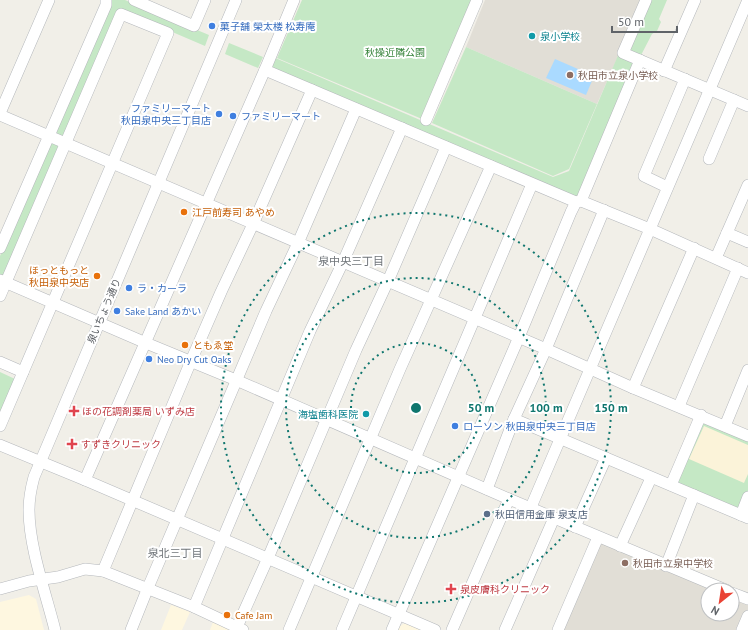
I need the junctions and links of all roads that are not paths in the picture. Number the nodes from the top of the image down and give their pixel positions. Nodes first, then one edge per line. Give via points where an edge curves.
1 (49, 0) edge
2 (106, 0) edge
3 (134, 0) edge
4 (205, 0) edge
5 (236, 0) edge
6 (294, 0) edge
7 (477, 0) edge
8 (646, 0) edge
9 (695, 0) edge
10 (748, 0) edge
11 (155, 4) edge
12 (640, 60) junction
13 (265, 70) junction
14 (664, 71) junction
15 (685, 79) junction
16 (312, 90) junction
17 (710, 90) junction
18 (734, 100) junction
19 (748, 106) edge
20 (356, 109) junction
21 (0, 114) edge
22 (426, 120) dead end
23 (402, 128) junction
24 (48, 136) junction
25 (65, 143) junction
26 (446, 147) junction
27 (709, 159) dead end
28 (112, 163) junction
29 (491, 166) junction
30 (157, 183) junction
31 (532, 184) junction
32 (748, 185) edge
33 (667, 187) junction
34 (578, 202) junction
35 (206, 203) junction
36 (604, 210) junction
37 (253, 224) junction
38 (650, 229) junction
39 (727, 233) junction
40 (748, 242) edge
41 (298, 243) junction
42 (0, 248) edge
43 (694, 248) junction
44 (716, 258) junction
45 (343, 262) junction
46 (743, 270) edge
47 (388, 280) junction
48 (3, 281) edge
49 (0, 296) edge
50 (432, 300) junction
51 (53, 303) junction
52 (475, 319) junction
53 (99, 322) junction
54 (519, 337) junction
55 (146, 343) junction
56 (546, 349) junction
57 (0, 362) edge
58 (191, 362) junction
59 (591, 368) junction
60 (748, 370) edge
61 (23, 372) junction
62 (236, 380) junction
63 (633, 388) junction
64 (281, 400) junction
65 (679, 406) junction
66 (701, 415) junction
67 (514, 419) junction
68 (326, 420) junction
69 (0, 426) edge
70 (725, 426) junction
71 (748, 436) edge
72 (371, 438) junction
73 (561, 438) junction
74 (0, 445) edge
75 (416, 458) junction
76 (606, 458) junction
77 (39, 462) junction
78 (459, 476) junction
79 (651, 478) junction
80 (85, 480) junction
81 (671, 485) junction
82 (487, 488) junction
83 (694, 496) junction
84 (748, 497) edge
85 (509, 499) junction
86 (132, 500) junction
87 (531, 507) junction
88 (744, 517) edge
89 (554, 518) junction
90 (177, 519) junction
91 (575, 527) junction
92 (598, 537) junction
93 (222, 539) junction
94 (620, 546) junction
95 (268, 558) junction
96 (666, 566) junction
97 (103, 571) junction
98 (311, 576) junction
99 (42, 580) junction
100 (706, 582) edge
101 (0, 589) edge
102 (147, 590) junction
103 (356, 596) junction
104 (194, 607) junction
105 (399, 615) junction
106 (748, 616) edge
107 (240, 629) edge
108 (55, 630) edge
109 (131, 630) edge
110 (289, 630) edge
111 (342, 630) edge
112 (392, 630) edge
113 (435, 630) edge
114 (452, 630) edge
115 (505, 630) edge
116 (558, 630) edge
117 (742, 630) edge

1 - 21 street
2 - 24 street
3 - 11 street
4 - 11 street via 194,26
5 - 30 street, 泉いちょう通り
6 - 13 street
7 - 22 street
8 - 12 street via 623,53
9 - 14 street
10 - 17 street
12 - 14 street
12 - 34 street
13 - 16 street
13 - 35 street
14 - 15 street
15 - 17 street
15 - 33 street via 644,176
16 - 20 street
16 - 37 street
17 - 18 street
17 - 33 street
18 - 19 street
18 - 27 street
20 - 23 street
20 - 41 street
21 - 24 street
23 - 26 street
23 - 45 street
24 - 25 street
24 - 42 street
25 - 28 street
25 - 28 street via 121,14 168,33
25 - 48 street
26 - 29 street
26 - 47 street
28 - 30 street
28 - 51 street
29 - 31 street
29 - 50 street
30 - 35 street
30 - 53 street, 泉いちょう通り
31 - 34 street
31 - 52 street
32 - 39 street
33 - 38 street
34 - 36 street
34 - 54 street
35 - 37 street
35 - 55 street
36 - 38 street
36 - 56 street
37 - 41 street
37 - 58 street
38 - 43 street
38 - 59 street
39 - 40 street
39 - 44 street
41 - 45 street
41 - 62 street
43 - 44 street
43 - 63 street
44 - 46 street
45 - 47 street
45 - 64 street
46 - 65 street
47 - 50 street
47 - 68 street
48 - 49 street
48 - 51 street
50 - 52 street
50 - 72 street
51 - 53 street
51 - 61 street
52 - 54 street
52 - 75 street
53 - 55 street
53 - 77 street, 泉いちょう通り
54 - 56 street
54 - 78 street
55 - 58 street
55 - 80 street
56 - 59 street
56 - 67 street
57 - 61 street
58 - 62 street
58 - 86 street
59 - 63 street
59 - 73 street
60 - 70 street
61 - 69 street
62 - 64 street
62 - 90 street
63 - 65 street
64 - 68 street
64 - 93 street
65 - 66 street
66 - 70 street
66 - 81 street
67 - 73 street
67 - 82 street
68 - 72 street
68 - 95 street
70 - 71 street
72 - 75 street
72 - 98 street
73 - 76 street
73 - 87 street
74 - 77 street
75 - 78 street
75 - 103 street
76 - 79 street
76 - 91 street
77 - 80 street
77 - 99 street, 泉いちょう通り via 30,491 29,524
78 - 82 street
78 - 105 street
79 - 81 street
79 - 94 street
80 - 86 street
81 - 83 street
82 - 85 street
83 - 88 street
83 - 96 street
84 - 88 street
85 - 87 street
85 - 114 street
86 - 90 street
86 - 97 street
87 - 89 street
89 - 91 street
89 - 115 street
90 - 93 street
90 - 102 street
91 - 92 street
92 - 94 street
92 - 116 street
93 - 95 street
93 - 104 street
94 - 96 street
95 - 98 street
95 - 107 street
96 - 100 street
97 - 99 street via 86,569
97 - 102 street
98 - 103 street
98 - 110 street
99 - 101 street
99 - 108 street, 泉いちょう通り
102 - 104 street
102 - 109 street
103 - 105 street
103 - 111 street
104 - 107 street
105 - 112 street
105 - 113 street
106 - 117 street

